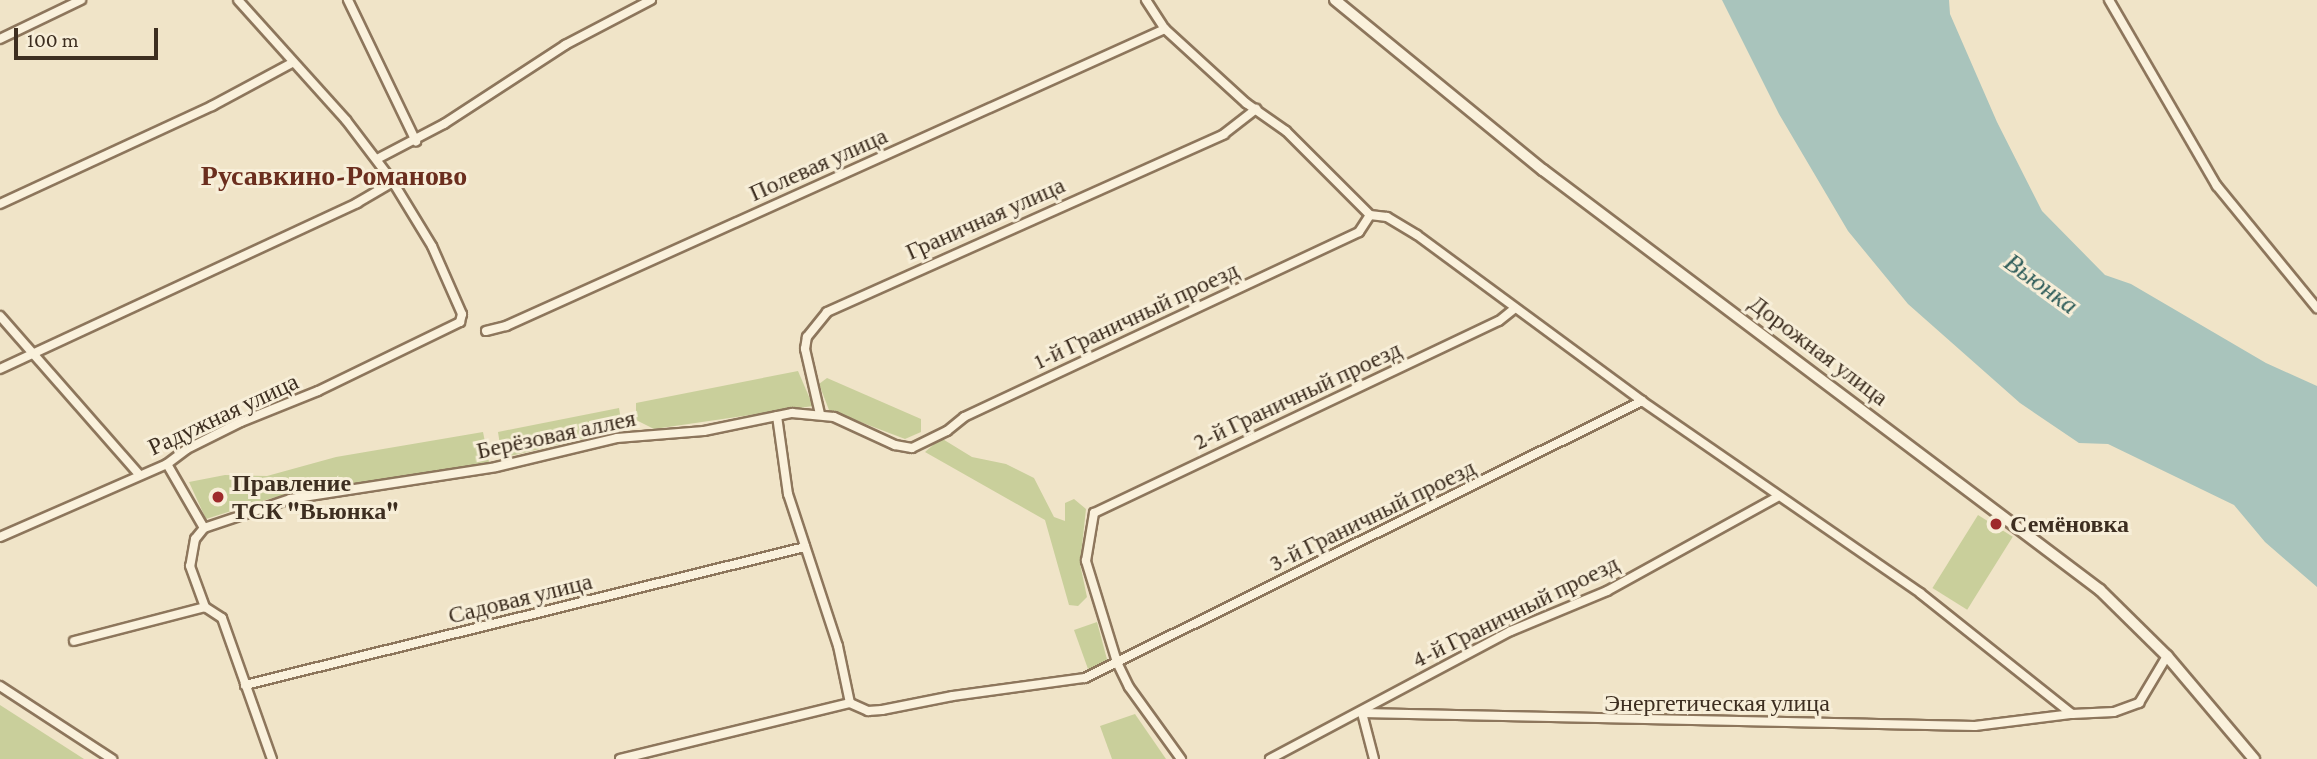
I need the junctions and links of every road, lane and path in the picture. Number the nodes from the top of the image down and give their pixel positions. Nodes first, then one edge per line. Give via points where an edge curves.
1 (80, 0) edge
2 (238, 0) edge
3 (348, 0) edge
4 (651, 0) edge
5 (1146, 0) edge
6 (1335, 0) edge
7 (2109, 0) edge
8 (1165, 29) junction
9 (0, 39) edge
10 (292, 63) junction
11 (1256, 109) junction
12 (416, 141) junction
13 (377, 159) junction
14 (393, 182) junction
15 (0, 204) edge
16 (1370, 215) junction
17 (2317, 308) edge
18 (1514, 309) junction
19 (0, 316) edge
20 (486, 331) dead end
21 (34, 353) junction
22 (0, 369) edge
23 (1642, 401) junction
24 (820, 414) junction
25 (778, 416) junction
26 (912, 447) joint
27 (167, 464) junction
28 (139, 474) junction
29 (1777, 496) junction
30 (204, 528) junction
31 (0, 537) edge
32 (805, 547) junction
33 (205, 607) junction
34 (74, 641) dead end
35 (2167, 656) junction
36 (1117, 662) junction
37 (245, 685) junction
38 (0, 686) edge
39 (850, 703) junction
40 (1362, 713) junction
41 (2072, 714) junction
42 (112, 759) edge
43 (272, 759) edge
44 (620, 759) edge
45 (1181, 759) edge
46 (1270, 759) edge
47 (1374, 759) edge
48 (2254, 759) edge

1 - 9 street
2 - 10 street
3 - 12 street
4 - 12 street via 565,45
5 - 8 street
6 - 35 main road, Дорожная улица via 1543,170 2065,562
7 - 17 street via 2217,186
8 - 11 street
8 - 20 street, Полевая улица via 506,326
10 - 13 street
10 - 15 street via 212,106
11 - 16 street via 1286,131
11 - 24 street, Граничная улица via 1224,134 827,312 807,337 805,349
12 - 13 street
13 - 14 street
14 - 21 street
14 - 27 street, Радужная улица via 432,246 462,314 460,322 318,391 241,422
16 - 18 street via 1399,222
16 - 26 street, 1-й Граничный проезд via 1359,232 964,417 947,431
18 - 23 street
18 - 36 street, 2-й Граничный проезд via 1499,321 1094,513 1086,561
19 - 21 street
21 - 22 street
21 - 28 street
23 - 29 street
23 - 36 street, 3-й Граничный проезд
24 - 25 street, Берёзовая аллея
24 - 26 street, Берёзовая аллея via 895,445
25 - 30 street, Берёзовая аллея via 715,430 617,438 496,467 290,499
25 - 32 street via 788,494
27 - 28 street, Радужная улица
27 - 30 street
28 - 31 street, Радужная улица
29 - 40 street, 4-й Граничный проезд via 1607,591 1511,631
29 - 41 street via 1920,593
30 - 33 street via 190,556
32 - 37 street, Садовая улица
32 - 39 street via 838,646
33 - 34 street
33 - 37 street via 222,618
35 - 41 street, Энергетическая улица via 2139,703 2114,712
35 - 48 main road, Дорожная улица
36 - 39 street via 1107,670 1066,683 953,696 882,710 868,711
36 - 45 street via 1129,687
37 - 43 street
38 - 42 street
39 - 44 street
40 - 41 street, Энергетическая улица via 1976,726
40 - 46 street, 4-й Граничный проезд
40 - 47 street

